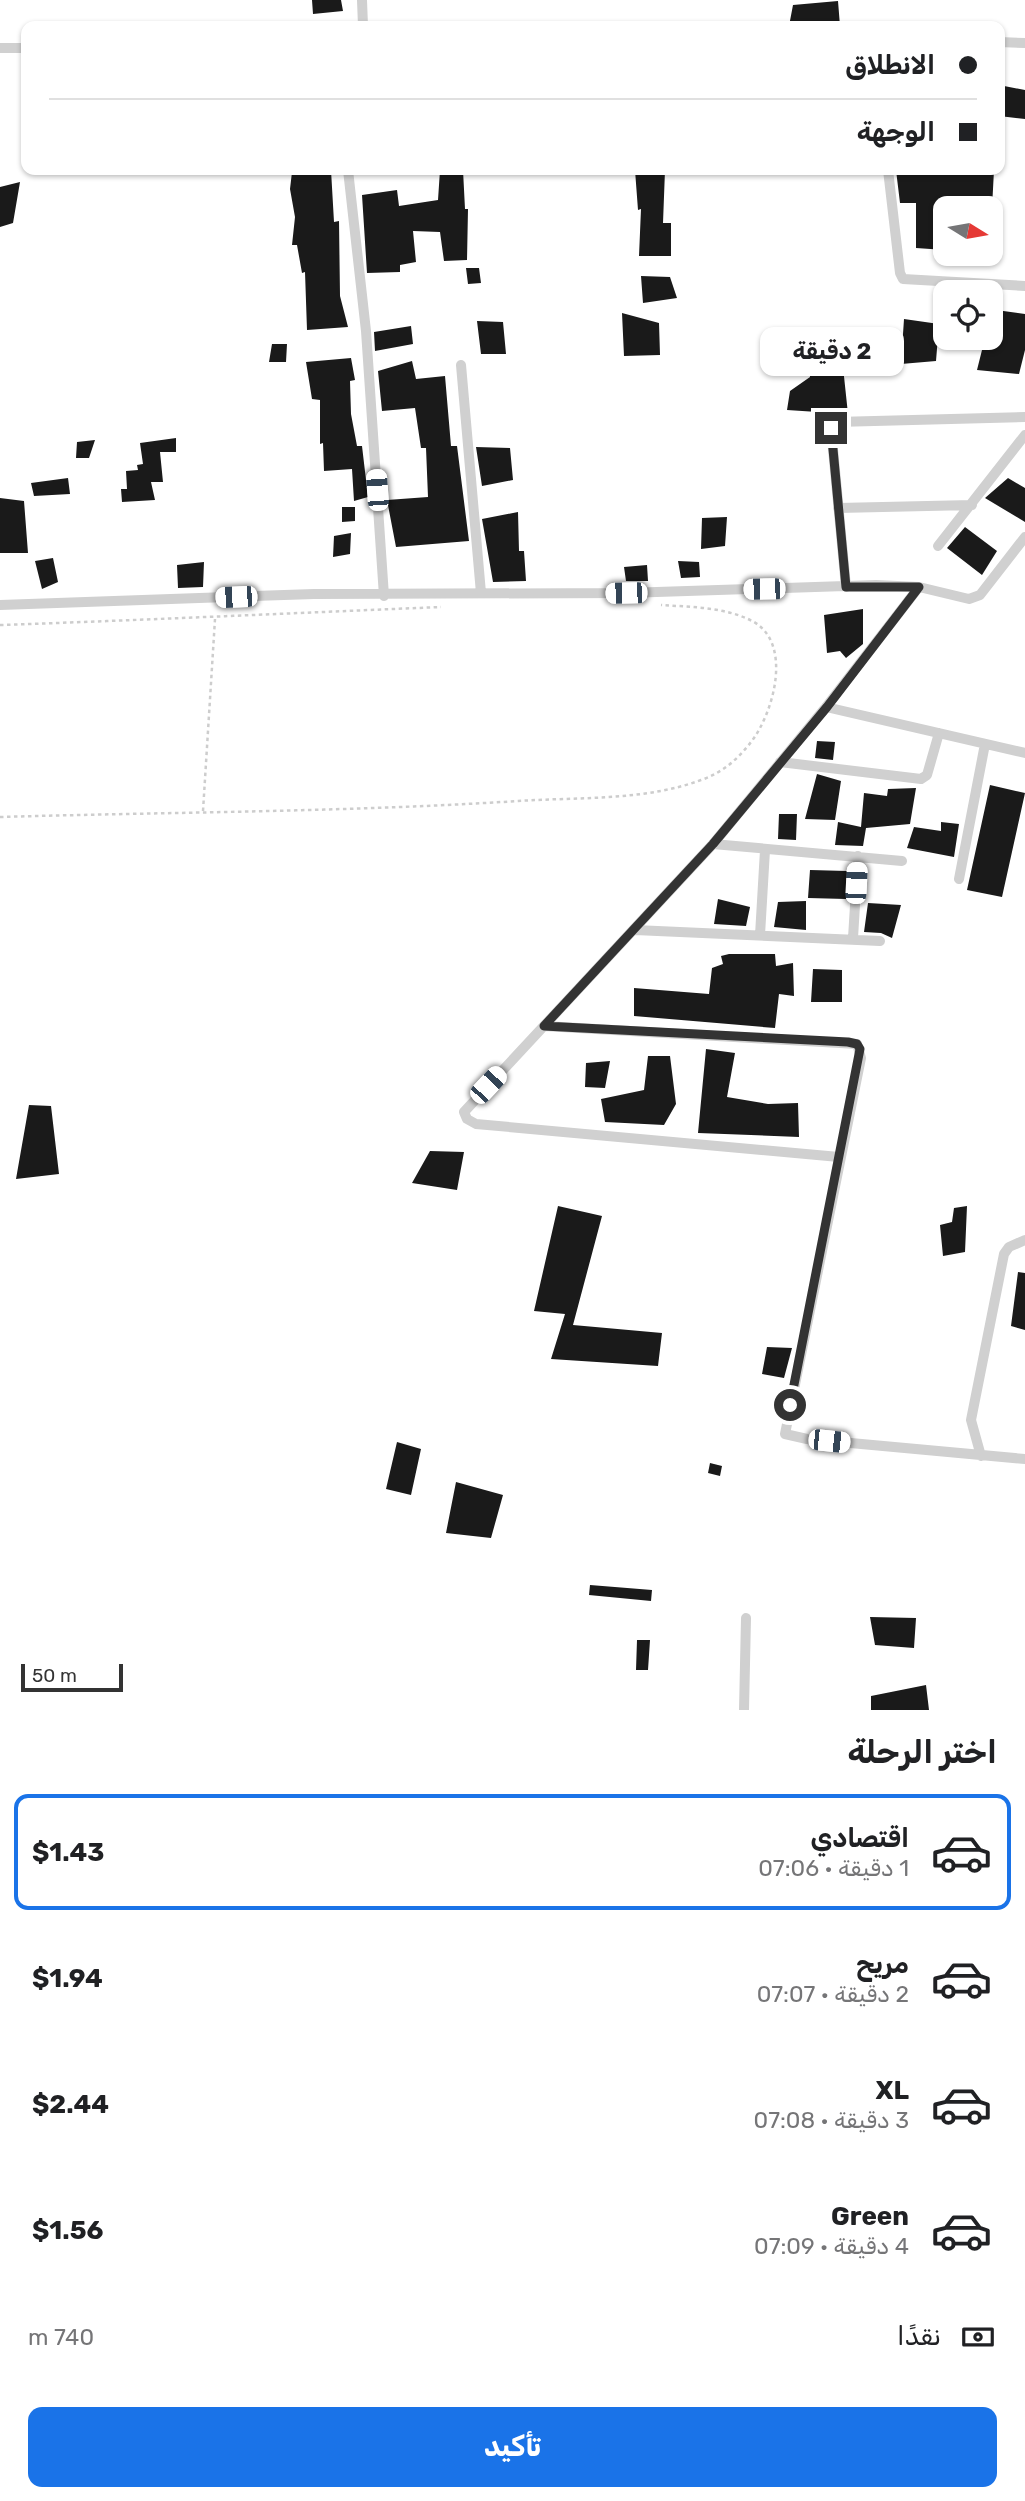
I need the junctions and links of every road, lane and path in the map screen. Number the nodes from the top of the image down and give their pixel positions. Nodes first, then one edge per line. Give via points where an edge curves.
1 (362, 0) edge
2 (363, 21) edge
3 (1005, 42) edge
4 (1025, 43) edge
5 (0, 48) edge
6 (21, 48) edge
7 (349, 175) edge
8 (889, 175) edge
9 (1025, 286) edge
10 (461, 365) dead end
11 (1025, 417) edge
12 (1025, 435) edge
13 (972, 505) junction
14 (838, 508) junction
15 (1025, 537) edge
16 (938, 546) dead end
17 (846, 587) junction
18 (919, 587) junction
19 (481, 593) junction
20 (384, 596) junction
21 (0, 605) edge
22 (652, 605) dead end
23 (447, 607) dead end
24 (215, 619) junction
25 (0, 625) edge
26 (827, 707) junction
27 (939, 733) junction
28 (985, 744) junction
29 (1025, 753) edge
30 (780, 762) junction
31 (203, 811) junction
32 (0, 817) edge
33 (713, 844) junction
34 (765, 850) junction
35 (858, 856) junction
36 (902, 861) dead end
37 (959, 879) dead end
38 (635, 930) junction
39 (760, 935) junction
40 (853, 938) junction
41 (880, 941) dead end
42 (544, 1026) junction
43 (839, 1157) junction
44 (1025, 1240) edge
45 (981, 1456) junction
46 (1025, 1459) edge
47 (746, 1618) dead end
48 (744, 1710) edge

1 - 2 street
3 - 4 street
5 - 6 street
7 - 20 street via 366,331
8 - 9 street via 903,279
10 - 19 street
11 - 14 street via 836,422 831,428
12 - 13 street
13 - 14 street
13 - 16 street
14 - 17 street
15 - 18 street via 975,598
17 - 18 street
17 - 19 street
18 - 26 street
19 - 20 street
20 - 21 street via 314,594
22 - 31 path via 731,613 756,623 774,648 773,691 752,741 724,769 701,780 658,792 455,805
23 - 24 path
24 - 25 path
24 - 31 path
26 - 27 street
26 - 30 street
27 - 28 street
27 - 30 street via 927,775 921,779
28 - 29 street
28 - 37 street
30 - 33 street
31 - 32 path
33 - 34 street
33 - 38 street
34 - 35 street
34 - 39 street
35 - 36 street
35 - 40 street
38 - 39 street
38 - 42 street
39 - 40 street
40 - 41 street
42 - 43 street via 857,1044 861,1058
42 - 43 street via 464,1112 467,1119 476,1124 621,1139
43 - 45 street via 785,1434
44 - 45 street via 1004,1254 971,1420
45 - 46 street
47 - 48 street

